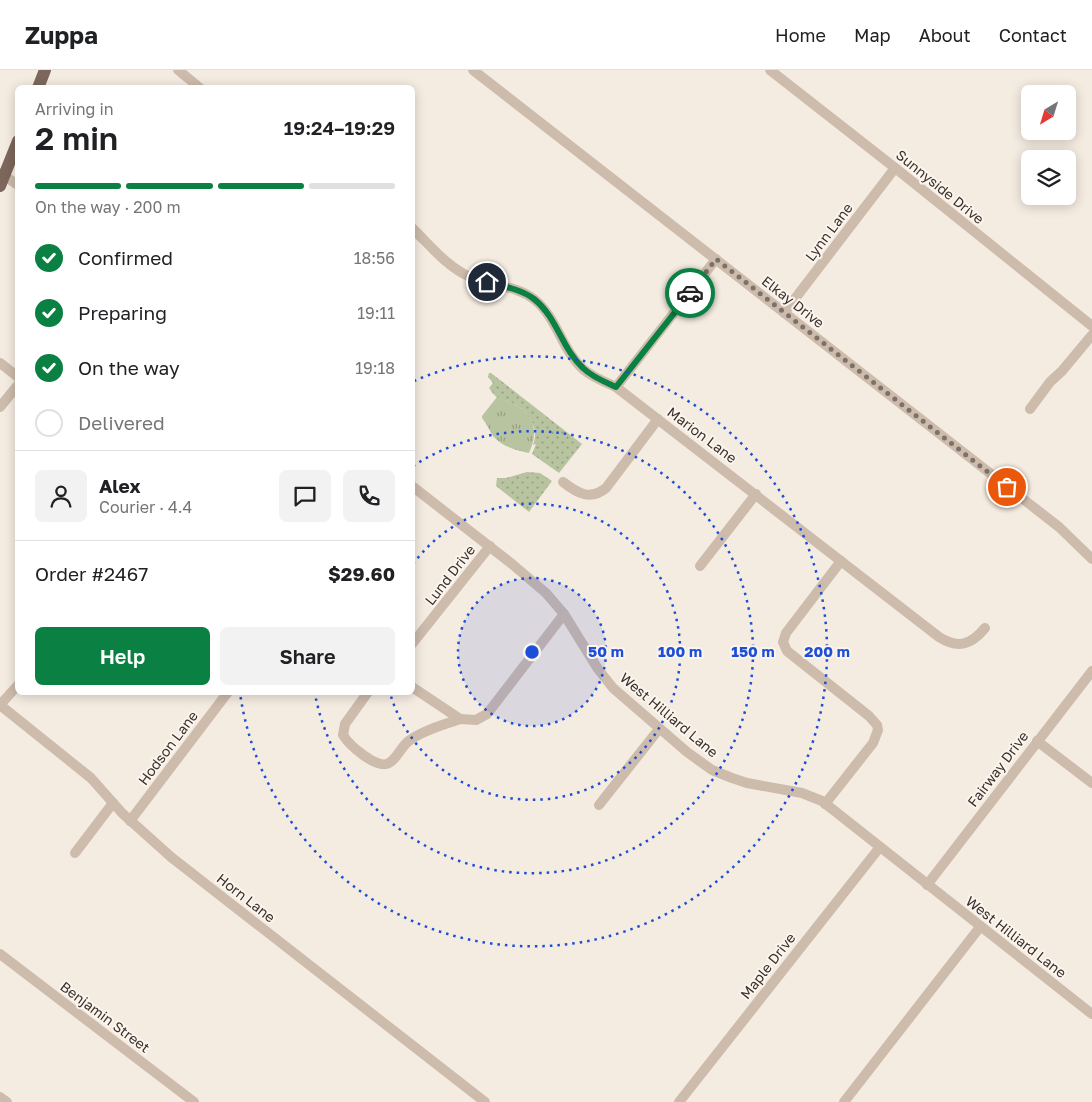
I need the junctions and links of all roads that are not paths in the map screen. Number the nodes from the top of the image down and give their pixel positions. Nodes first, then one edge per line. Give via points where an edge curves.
1 (45, 70) edge
2 (178, 70) edge
3 (473, 70) edge
4 (770, 70) edge
5 (39, 85) edge
6 (196, 85) edge
7 (15, 148) edge
8 (895, 168) junction
9 (1, 178) edge
10 (15, 184) edge
11 (415, 231) edge
12 (716, 259) junction
13 (784, 313) junction
14 (1092, 326) edge
15 (1092, 335) edge
16 (0, 363) edge
17 (15, 375) edge
18 (616, 387) junction
19 (15, 388) edge
20 (0, 406) edge
21 (1030, 409) dead end
22 (658, 419) junction
23 (563, 482) dead end
24 (415, 488) edge
25 (756, 494) junction
26 (490, 546) junction
27 (1092, 559) edge
28 (841, 561) junction
29 (700, 566) dead end
30 (564, 614) junction
31 (985, 628) dead end
32 (415, 640) edge
33 (1092, 670) edge
34 (15, 688) edge
35 (415, 689) edge
36 (226, 695) edge
37 (366, 695) edge
38 (0, 705) edge
39 (460, 720) junction
40 (659, 729) junction
41 (1037, 740) junction
42 (1092, 783) edge
43 (113, 802) junction
44 (826, 804) junction
45 (599, 805) dead end
46 (130, 821) junction
47 (880, 847) junction
48 (76, 853) dead end
49 (927, 884) junction
50 (980, 927) junction
51 (0, 954) edge
52 (1092, 1014) edge
53 (0, 1097) edge
54 (192, 1101) edge
55 (6, 1102) edge
56 (485, 1102) edge
57 (679, 1102) edge
58 (844, 1102) edge

1 - 5 main road
2 - 6 street
3 - 12 street, Elkay Drive
4 - 8 street, Sunnyside Drive
7 - 9 main road
8 - 13 street, Lynn Lane
8 - 14 street, Sunnyside Drive
9 - 10 street
11 - 18 street, Marion Lane via 456,270 534,299 549,315 583,369
12 - 13 street, Elkay Drive
12 - 18 street
13 - 27 street, Elkay Drive via 1058,527
15 - 21 street
16 - 17 street
18 - 22 street, Marion Lane
19 - 20 street
22 - 23 street via 599,493 579,494
22 - 25 street, Marion Lane
24 - 26 street, West Hilliard Lane
25 - 28 street, Marion Lane
25 - 29 street
26 - 30 street, West Hilliard Lane via 546,593
26 - 32 street, Lund Drive
28 - 31 street, Marion Lane via 946,641 967,643
28 - 44 street via 779,644 869,716 883,733
30 - 39 street via 487,714 476,720
30 - 40 street, West Hilliard Lane via 603,676
33 - 41 street, Fairway Drive
34 - 38 street
35 - 39 street
36 - 46 street, Hodson Lane
37 - 39 street via 345,724 343,735 377,764 390,763 404,745 417,736
38 - 43 street, Horn Lane via 91,778
40 - 44 street, West Hilliard Lane via 701,763 721,774 747,783 802,793
40 - 45 street
41 - 42 street
41 - 49 street, Fairway Drive
43 - 46 street, Horn Lane
43 - 48 street
44 - 47 street, West Hilliard Lane
46 - 56 street, Horn Lane via 178,863
47 - 49 street, West Hilliard Lane
47 - 57 street, Maple Drive
49 - 50 street, West Hilliard Lane
50 - 52 street, West Hilliard Lane
50 - 58 street
51 - 54 street, Benjamin Street
53 - 55 street

